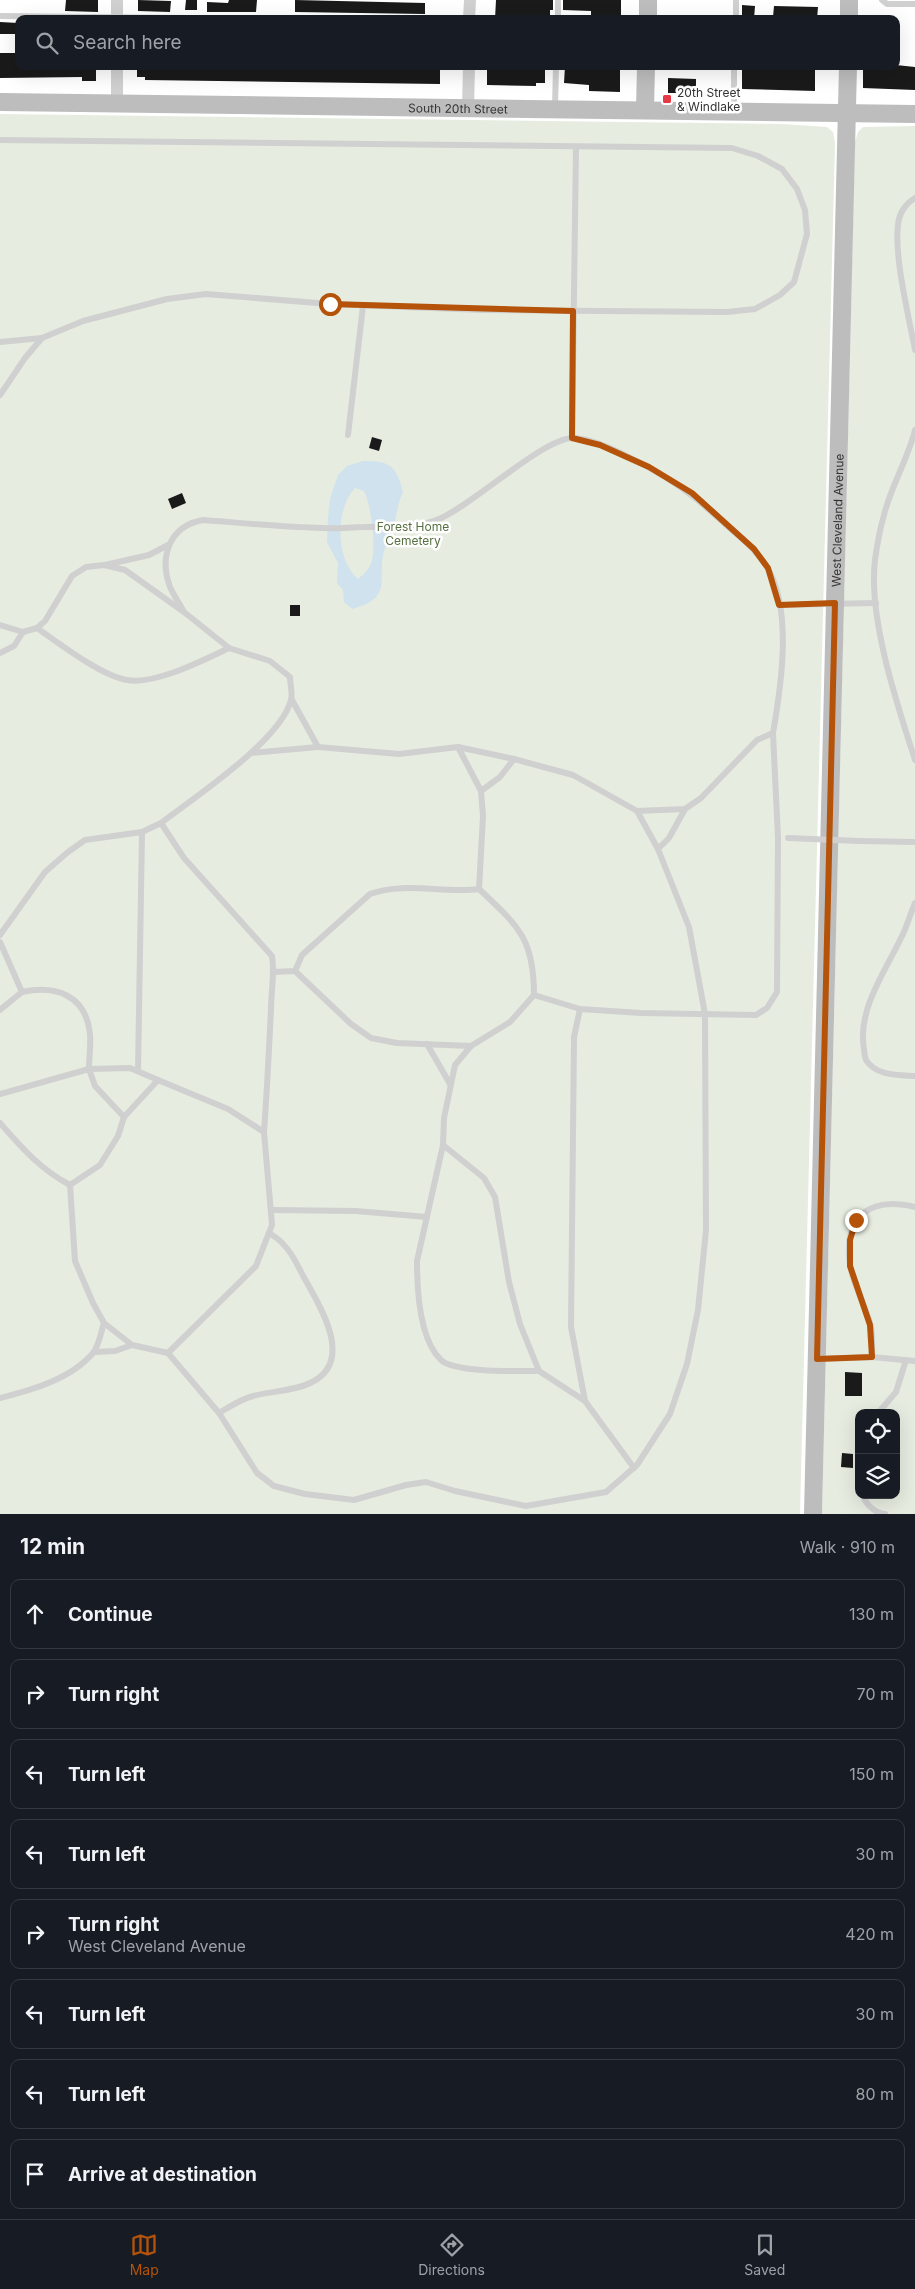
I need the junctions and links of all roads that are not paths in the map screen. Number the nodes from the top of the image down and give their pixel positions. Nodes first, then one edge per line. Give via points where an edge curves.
1 (117, 0) edge
2 (470, 0) edge
3 (558, 0) edge
4 (648, 0) edge
5 (736, 0) edge
6 (849, 0) edge
7 (882, 0) edge
8 (915, 4) edge
9 (117, 15) edge
10 (469, 15) edge
11 (558, 15) edge
12 (648, 15) edge
13 (736, 15) edge
14 (849, 15) edge
15 (0, 16) edge
16 (15, 16) edge
17 (117, 70) edge
18 (469, 70) edge
19 (556, 70) edge
20 (646, 70) edge
21 (734, 70) edge
22 (848, 70) edge
23 (0, 102) edge
24 (117, 103) junction
25 (468, 108) junction
26 (556, 109) junction
27 (645, 110) junction
28 (734, 112) junction
29 (847, 114) junction
30 (915, 114) edge
31 (0, 140) edge
32 (576, 147) junction
33 (915, 198) edge
34 (363, 306) junction
35 (573, 311) junction
36 (42, 338) junction
37 (0, 342) edge
38 (915, 350) edge
39 (0, 395) edge
40 (915, 430) edge
41 (348, 435) dead end
42 (572, 438) junction
43 (906, 461) junction
44 (915, 461) edge
45 (168, 544) junction
46 (104, 566) junction
47 (876, 602) junction
48 (835, 603) junction
49 (779, 605) junction
50 (184, 612) junction
51 (0, 625) edge
52 (38, 628) junction
53 (23, 632) junction
54 (229, 648) junction
55 (0, 653) edge
56 (292, 700) junction
57 (773, 733) junction
58 (318, 747) junction
59 (458, 747) junction
60 (251, 753) junction
61 (514, 759) junction
62 (915, 760) edge
63 (481, 791) junction
64 (685, 809) junction
65 (637, 811) junction
66 (161, 823) junction
67 (142, 832) junction
68 (778, 838) junction
69 (915, 842) edge
70 (658, 848) junction
71 (479, 889) junction
72 (915, 903) edge
73 (0, 935) edge
74 (0, 942) edge
75 (295, 971) junction
76 (274, 972) junction
77 (22, 992) junction
78 (534, 995) junction
79 (580, 1009) junction
80 (0, 1010) edge
81 (705, 1014) junction
82 (428, 1044) junction
83 (471, 1046) junction
84 (89, 1069) junction
85 (138, 1071) junction
86 (915, 1076) edge
87 (158, 1080) junction
88 (450, 1084) junction
89 (0, 1094) edge
90 (124, 1117) junction
91 (0, 1123) edge
92 (264, 1132) junction
93 (443, 1145) junction
94 (70, 1186) junction
95 (915, 1207) edge
96 (271, 1210) junction
97 (427, 1217) junction
98 (269, 1232) junction
99 (104, 1323) junction
100 (132, 1345) junction
101 (94, 1352) junction
102 (168, 1353) junction
103 (872, 1357) junction
104 (817, 1359) junction
105 (906, 1360) junction
106 (915, 1361) edge
107 (539, 1371) junction
108 (0, 1398) edge
109 (585, 1401) junction
110 (881, 1409) edge
111 (218, 1413) junction
112 (634, 1468) junction
113 (864, 1499) edge
114 (813, 1514) edge
115 (885, 1514) edge

1 - 9 street
2 - 10 street
3 - 11 lane
4 - 12 street
5 - 13 lane
6 - 14 street
7 - 8 lane via 887,4
15 - 16 lane
17 - 24 street
18 - 25 street
19 - 26 lane
20 - 27 street
21 - 28 lane
22 - 29 street, West Cleveland Avenue
23 - 24 street, South 20th Street
24 - 25 street, South 20th Street
25 - 26 street, South 20th Street
26 - 27 street, South 20th Street
27 - 28 street, South 20th Street
28 - 29 street, South 20th Street
29 - 30 street, South 20th Street
29 - 48 street, West Cleveland Avenue
31 - 32 lane
32 - 35 lane
32 - 35 lane via 732,148 758,156 782,169 797,189 805,210 807,234 794,282 780,295 755,309 727,312
33 - 38 lane via 908,202 899,218 898,240
34 - 35 lane
34 - 36 lane via 206,294 167,299 83,321
34 - 41 lane
35 - 42 lane
36 - 37 lane
36 - 39 lane
40 - 43 lane
42 - 45 lane via 537,453 463,507 438,520 401,527 325,528 203,520 184,526
42 - 49 lane via 600,445 649,467 692,493 754,549 768,568
43 - 44 lane
43 - 47 lane via 884,513 875,561
45 - 46 lane via 149,555
45 - 50 lane via 170,587
46 - 50 lane via 125,570
46 - 52 lane via 86,567 72,576
47 - 48 lane
47 - 62 lane via 896,699
48 - 49 lane
48 - 104 street, West Cleveland Avenue
49 - 57 lane via 782,685
50 - 54 lane
51 - 53 lane
52 - 53 lane
52 - 54 lane via 110,674 129,680 171,674
53 - 55 lane via 14,646
54 - 56 lane via 270,661 290,677
56 - 58 lane
56 - 60 lane via 278,726
57 - 64 lane via 757,740 701,798
57 - 68 lane
58 - 59 lane via 399,754
58 - 60 lane
59 - 61 lane
59 - 63 lane
60 - 66 lane
61 - 63 lane via 500,777
61 - 65 lane via 574,776
63 - 71 lane via 483,816
64 - 65 lane
64 - 70 lane via 669,838
65 - 70 lane
66 - 67 lane
66 - 76 lane via 184,858 272,956
67 - 73 lane via 85,840 68,852 45,872
67 - 85 lane
68 - 69 lane, bridge
68 - 81 lane via 777,992 767,1008 756,1015
70 - 81 lane via 689,927
71 - 75 lane via 396,888 370,894 302,955
71 - 78 lane via 515,923 528,947 534,971
72 - 86 lane via 902,937 878,981 867,1009 862,1036 866,1060 879,1071
74 - 77 lane
75 - 76 lane
75 - 82 lane via 371,1038
76 - 92 lane
77 - 80 lane
77 - 84 lane via 54,990 70,997 84,1009 90,1034
78 - 79 lane
78 - 83 lane via 510,1022
79 - 81 lane
79 - 109 lane via 574,1037 571,1327
81 - 112 lane via 706,1230 698,1310 687,1364 670,1414
82 - 83 lane
82 - 88 lane
83 - 88 lane via 455,1065
84 - 85 lane via 130,1068
84 - 89 lane
84 - 90 lane via 95,1086
85 - 87 lane
87 - 90 lane
87 - 92 lane via 228,1110
88 - 93 lane
90 - 94 lane via 118,1136 100,1165
91 - 94 lane via 50,1175
92 - 96 lane
93 - 97 lane
93 - 107 lane via 484,1178 495,1197 509,1282 520,1324
94 - 99 lane via 75,1261
95 - 103 lane via 890,1203 875,1205 856,1220 850,1240 850,1266 870,1325
96 - 97 lane via 356,1211
96 - 98 lane
97 - 107 lane via 417,1261 417,1280 426,1332 432,1347 442,1360 453,1366 498,1372
98 - 102 lane via 256,1266
98 - 111 lane via 284,1244 313,1294 332,1335 333,1354 321,1376 313,1382 250,1396
99 - 100 lane
99 - 101 lane
100 - 101 lane via 115,1351
100 - 102 lane
101 - 108 lane via 67,1374 46,1385
102 - 111 lane
103 - 104 lane
103 - 105 lane
104 - 114 street, West Cleveland Avenue
105 - 106 lane
105 - 110 lane via 896,1392
107 - 109 lane
109 - 112 lane
111 - 112 lane via 257,1473 274,1486 335,1499 354,1500 426,1482 526,1506 606,1492
113 - 115 lane via 878,1513

